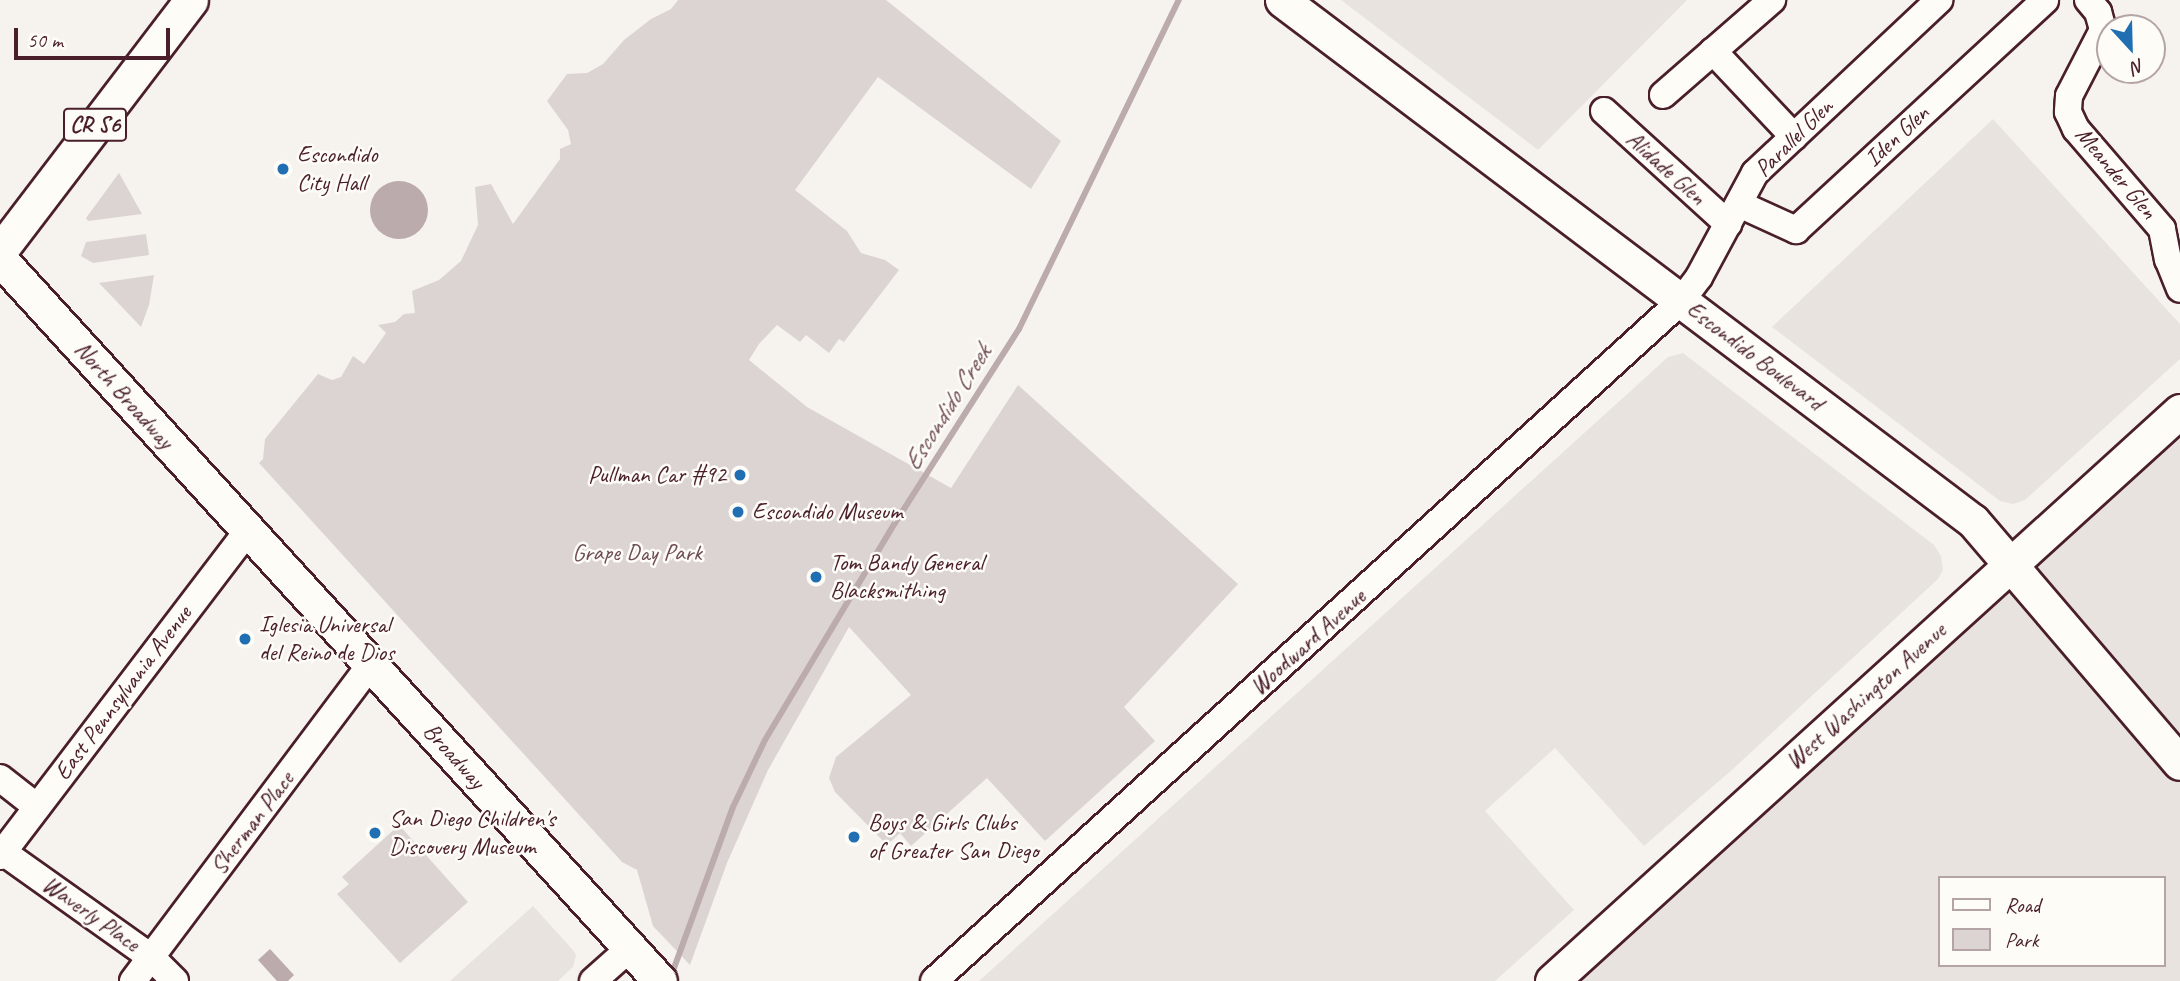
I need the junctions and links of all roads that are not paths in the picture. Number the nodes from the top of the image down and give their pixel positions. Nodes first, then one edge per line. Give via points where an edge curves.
1 (191, 0) edge
2 (1282, 0) edge
3 (1772, 0) edge
4 (1939, 0) edge
5 (2045, 0) edge
6 (2088, 0) edge
7 (1713, 51) junction
8 (1664, 95) dead end
9 (1604, 111) dead end
10 (1794, 137) junction
11 (1733, 214) junction
12 (0, 251) edge
13 (0, 259) edge
14 (2179, 278) edge
15 (1681, 301) junction
16 (2180, 411) edge
17 (248, 530) junction
18 (2011, 564) junction
19 (371, 664) junction
20 (2180, 763) edge
21 (0, 778) edge
22 (37, 807) junction
23 (1, 854) edge
24 (151, 957) junction
25 (647, 967) edge
26 (133, 981) edge
27 (174, 981) edge
28 (593, 981) edge
29 (934, 981) edge
30 (1552, 981) edge

1 - 12 main road, CR S6
2 - 15 main road, Escondido Boulevard
3 - 7 street
4 - 10 street, Parallel Glen
5 - 11 street, Iden Glen via 1796,230
6 - 14 street, Meander Glen via 2098,12 2103,30 2069,96 2068,112 2076,129 2162,229 2168,259
7 - 8 street
7 - 10 street
9 - 11 street, Alidade Glen
10 - 11 street, Parallel Glen via 1755,173
11 - 15 street, Parallel Glen
13 - 17 main road, North Broadway
15 - 18 main road, Escondido Boulevard via 1973,521
15 - 29 street, Woodward Avenue
16 - 18 main road, West Washington Avenue
17 - 19 main road, Broadway
17 - 22 street, East Pennsylvania Avenue
18 - 20 main road, Escondido Boulevard
18 - 30 main road, West Washington Avenue
19 - 24 street, Sherman Place
19 - 25 main road, Broadway
21 - 22 street
22 - 23 street, East Pennsylvania Avenue
23 - 24 street, Waverly Place
24 - 26 street, Sherman Place
24 - 27 street, Waverly Place
25 - 28 street

